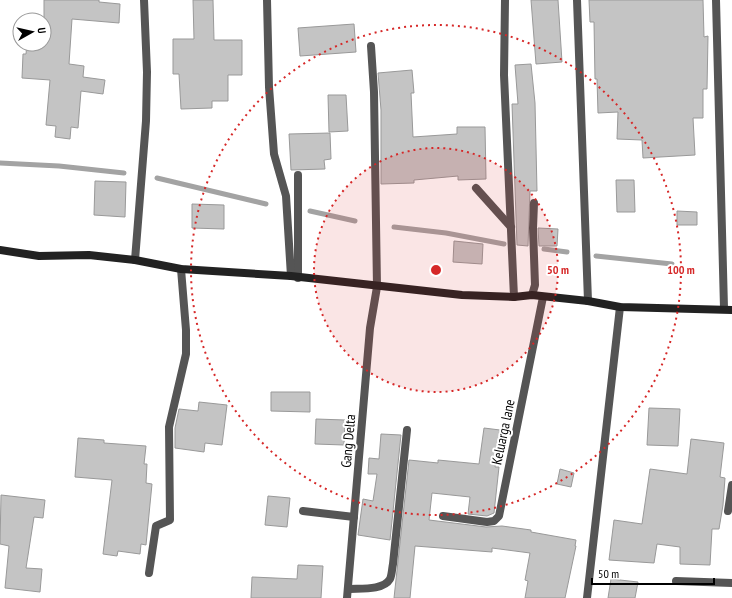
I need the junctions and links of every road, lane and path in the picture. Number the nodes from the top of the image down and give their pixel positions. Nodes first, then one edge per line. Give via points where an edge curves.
1 (144, 0) edge
2 (267, 0) edge
3 (505, 0) edge
4 (577, 0) edge
5 (716, 0) edge
6 (371, 46) dead end
7 (298, 175) dead end
8 (476, 188) dead end
9 (534, 203) dead end
10 (511, 227) junction
11 (0, 250) edge
12 (135, 260) junction
13 (181, 269) junction
14 (295, 277) junction
15 (378, 287) junction
16 (532, 295) junction
17 (514, 297) junction
18 (543, 297) junction
19 (588, 301) junction
20 (620, 307) junction
21 (728, 309) edge
22 (407, 430) dead end
23 (732, 484) edge
24 (304, 511) dead end
25 (728, 511) dead end
26 (443, 516) dead end
27 (354, 517) junction
28 (149, 573) dead end
29 (676, 581) dead end
30 (732, 583) edge
31 (347, 594) edge
32 (587, 598) edge

1 - 12 street via 146,121
2 - 14 street via 274,154 286,196
3 - 10 street via 504,75
4 - 19 street
5 - 21 street
6 - 15 street, Gang Delta
7 - 14 street
8 - 10 street
9 - 16 street via 535,285
10 - 17 street
11 - 12 street via 39,256 89,255
12 - 13 street
13 - 14 street
13 - 28 street via 186,354 169,427 170,520 156,526
14 - 15 street
15 - 17 street
15 - 27 street, Gang Delta via 370,328
16 - 17 street
16 - 18 street
18 - 19 street
18 - 26 street, Keluarga lane via 498,516 494,521 487,522
19 - 20 street
20 - 21 street
20 - 32 street
22 - 31 street via 390,579 385,584
23 - 25 street
24 - 27 street
27 - 31 street, Gang Delta
29 - 30 street

